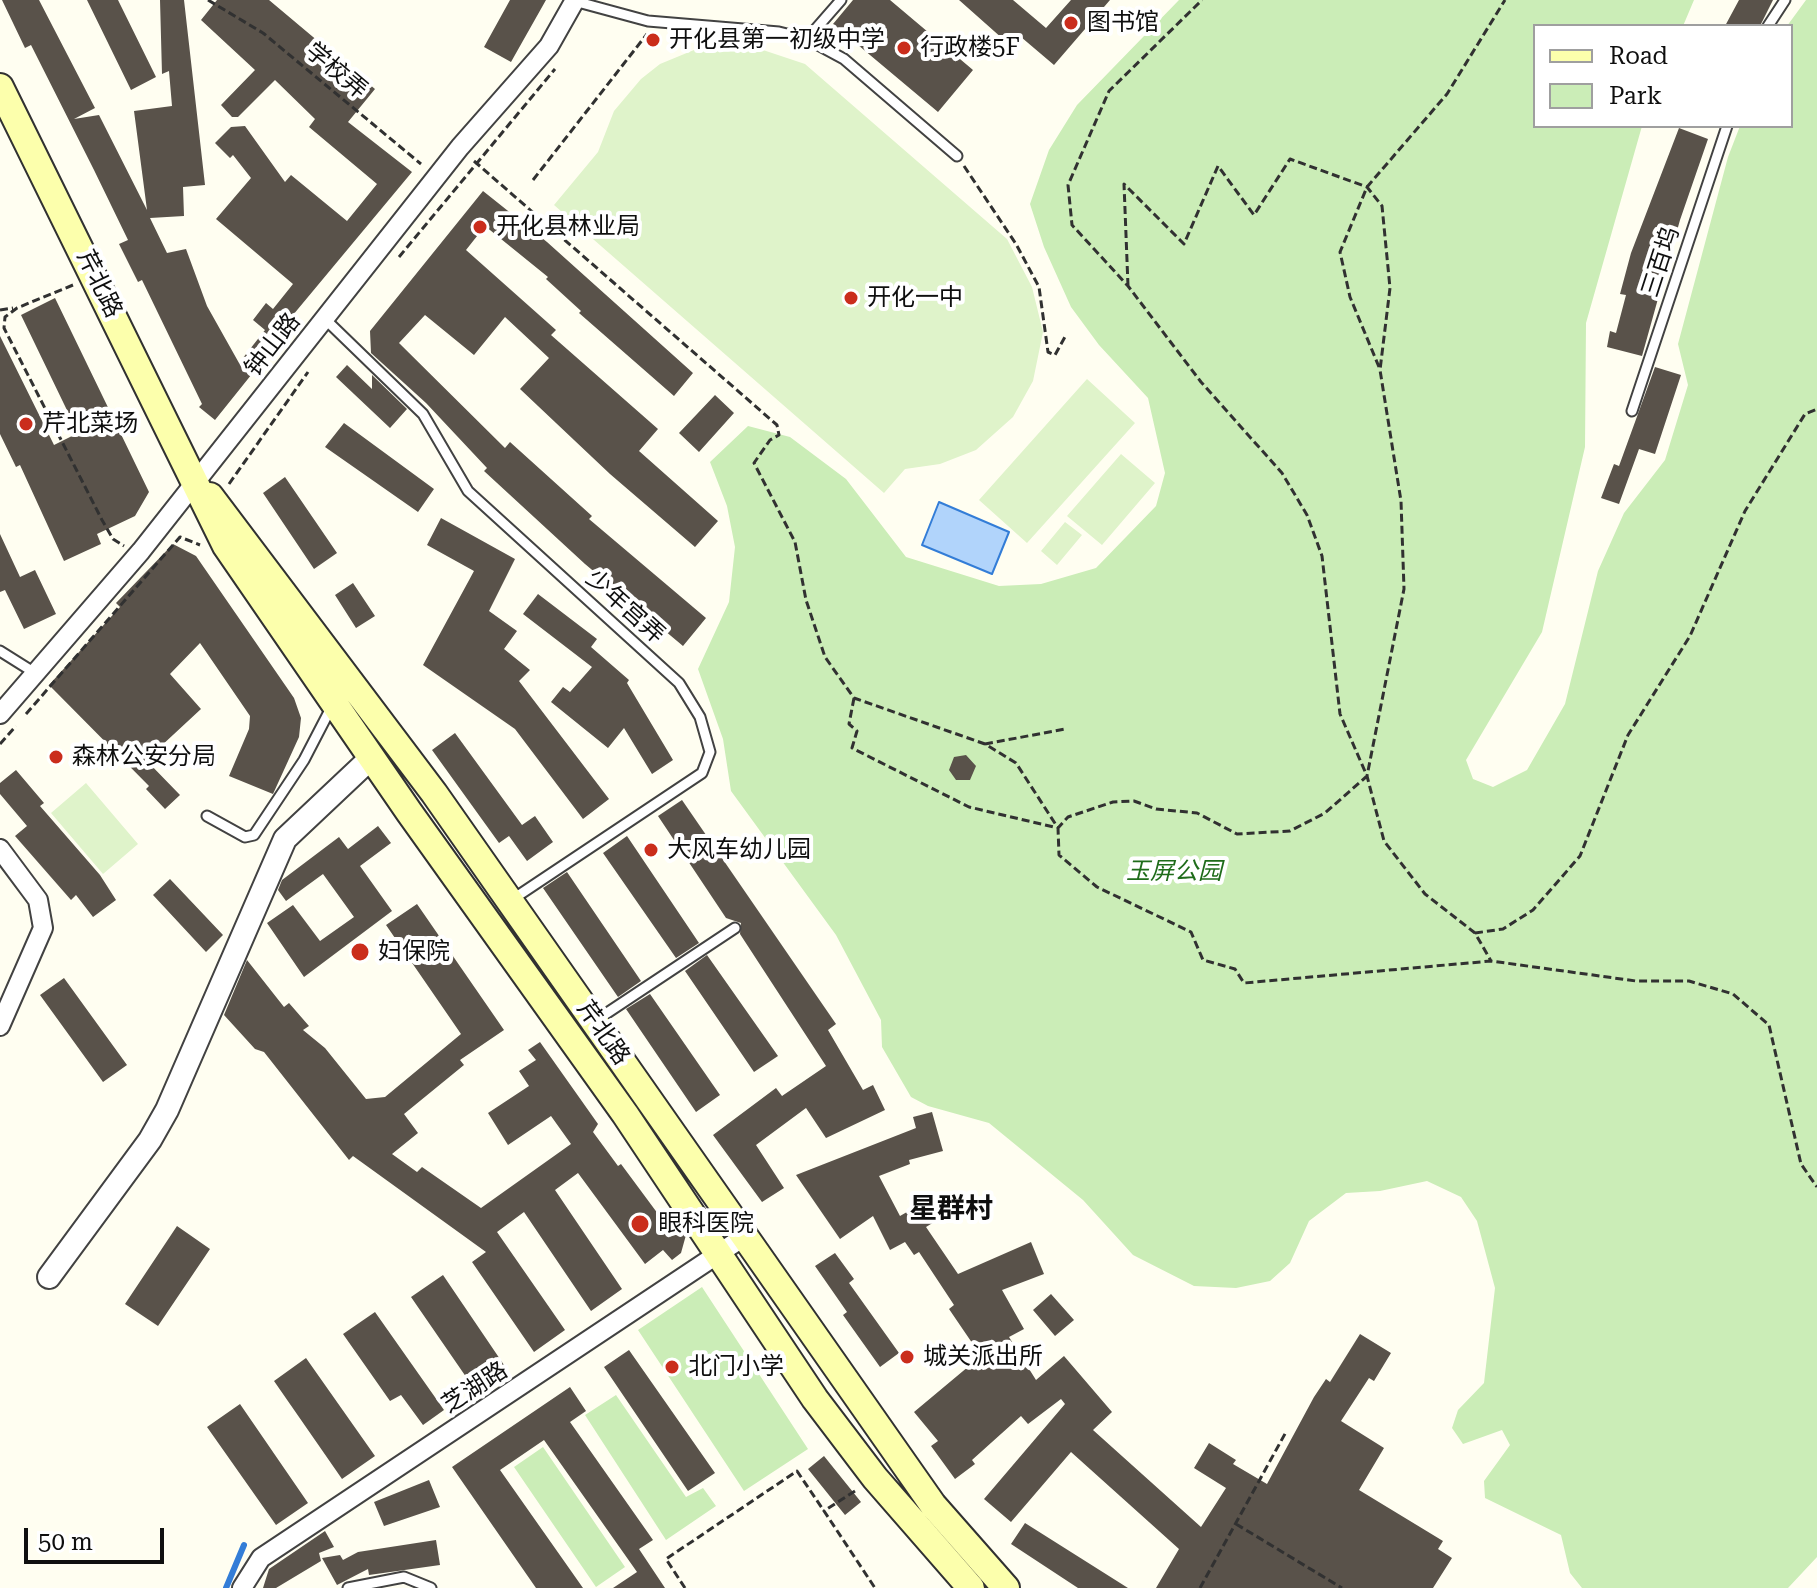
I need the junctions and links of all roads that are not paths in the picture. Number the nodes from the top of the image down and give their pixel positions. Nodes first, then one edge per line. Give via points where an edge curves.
1 (841, 0) edge
2 (1785, 0) edge
3 (575, 1) edge
4 (1769, 24) edge
5 (807, 39) junction
6 (0, 87) edge
7 (1726, 128) edge
8 (957, 156) road end
9 (325, 319) junction
10 (1632, 411) dead end
11 (196, 482) junction
12 (0, 651) edge
13 (35, 673) junction
14 (334, 703) junction
15 (0, 714) edge
16 (372, 757) junction
17 (434, 793) junction
18 (409, 812) junction
19 (207, 816) dead end
20 (0, 849) edge
21 (510, 901) junction
22 (735, 928) dead end
23 (595, 1021) junction
24 (0, 1026) edge
25 (745, 1236) junction
26 (719, 1255) junction
27 (49, 1277) dead end
28 (242, 1588) edge
29 (348, 1588) edge
30 (431, 1588) edge
31 (971, 1588) edge
32 (1006, 1588) edge

1 - 5 lane
2 - 4 lane
3 - 5 lane via 657,22
3 - 9 street, 钟山路 via 549,46 460,147
5 - 8 lane via 844,59
6 - 11 main road, 芹北路 via 82,285
7 - 10 lane, 三百坞
9 - 11 street, 钟山路
9 - 21 lane, 少年宫弄 via 423,414 468,491 679,683 700,717 710,752 702,773
11 - 13 street, 钟山路
11 - 14 main road, 芹北路 via 226,546
11 - 17 main road, 芹北路 via 229,516
12 - 13 lane
13 - 15 street, 钟山路
14 - 16 main road, 芹北路
14 - 19 lane via 254,835 245,837
16 - 18 main road, 芹北路
16 - 27 street via 285,839 167,1110
17 - 18 street
17 - 21 main road, 芹北路
18 - 26 main road, 芹北路
20 - 24 street via 38,900 43,928
21 - 23 main road, 芹北路
22 - 23 lane
23 - 25 main road, 芹北路
25 - 26 street, 芝湖路
25 - 32 main road, 芹北路 via 933,1505
26 - 28 street, 芝湖路 via 261,1558
26 - 31 main road, 芹北路 via 815,1399 875,1478
29 - 30 lane via 404,1577

